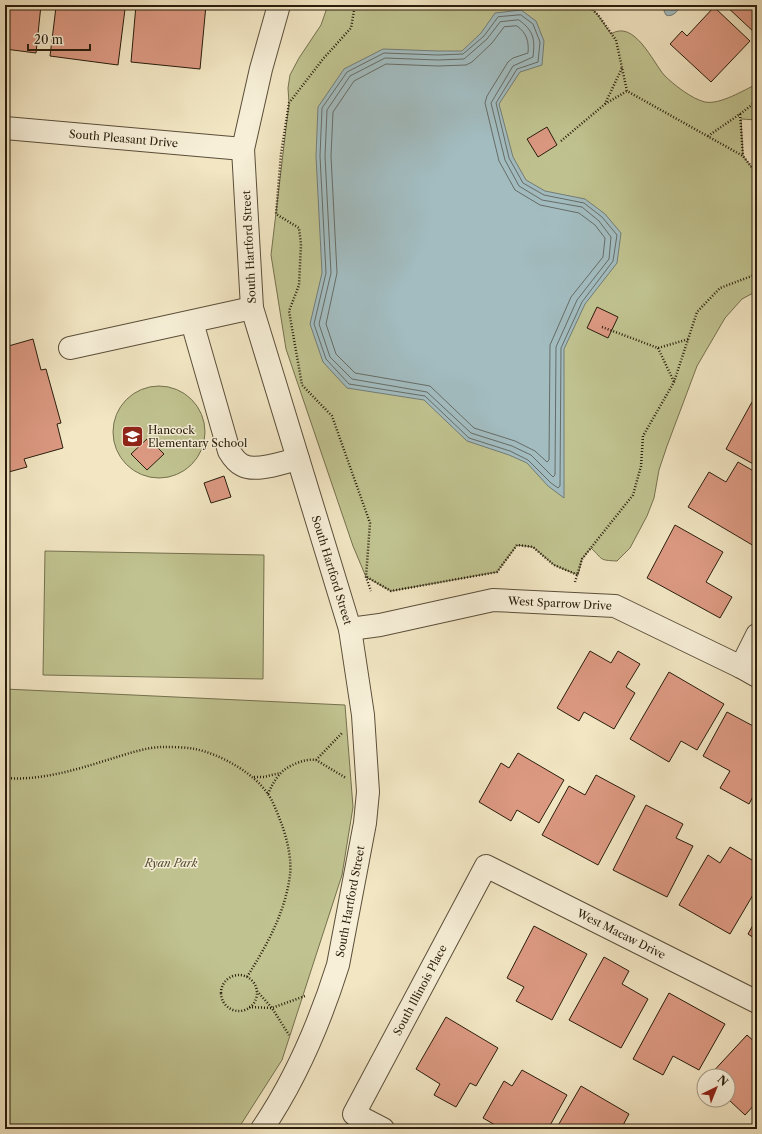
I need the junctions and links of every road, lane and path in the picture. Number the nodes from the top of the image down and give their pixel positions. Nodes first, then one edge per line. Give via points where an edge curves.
1 (279, 5) edge
2 (355, 5) edge
3 (588, 5) edge
4 (622, 68) junction
5 (627, 91) junction
6 (757, 101) edge
7 (605, 104) junction
8 (740, 114) junction
9 (5, 128) edge
10 (708, 136) junction
11 (561, 141) dead end
12 (243, 149) junction
13 (743, 156) junction
14 (757, 174) edge
15 (757, 274) edge
16 (252, 308) junction
17 (192, 322) junction
18 (602, 327) dead end
19 (689, 340) junction
20 (70, 348) dead end
21 (658, 348) junction
22 (674, 382) junction
23 (298, 459) junction
24 (578, 575) junction
25 (366, 577) junction
26 (371, 591) dead end
27 (569, 604) junction
28 (350, 630) junction
29 (757, 635) edge
30 (749, 671) edge
31 (363, 715) junction
32 (316, 760) junction
33 (280, 773) junction
34 (5, 778) edge
35 (253, 778) junction
36 (368, 792) junction
37 (268, 794) junction
38 (486, 866) joint
39 (247, 977) junction
40 (332, 985) junction
41 (256, 990) junction
42 (757, 1002) edge
43 (249, 1007) junction
44 (272, 1008) junction
45 (304, 1055) junction
46 (262, 1129) edge
47 (383, 1129) edge

1 - 12 street, South Hartford Street
2 - 25 path via 351,28 289,103 281,154 276,214 299,228 299,285 289,312 302,385 332,416 370,524
3 - 4 path via 616,40
4 - 5 path
4 - 7 path
5 - 7 path
5 - 10 path
6 - 8 path
7 - 11 path
8 - 10 path
8 - 13 path
9 - 12 street, South Pleasant Drive
10 - 13 path
12 - 16 street, South Hartford Street
13 - 14 path
15 - 19 path via 720,288 698,312
16 - 17 street
16 - 23 street, South Hartford Street
17 - 20 street
17 - 23 street via 229,451 234,459 253,469
18 - 21 path
19 - 21 path
19 - 22 path
21 - 22 path
22 - 24 path via 643,436 641,466 632,495 582,559
23 - 28 street, South Hartford Street
24 - 25 path via 554,565 533,547 517,545 497,572 391,592
24 - 27 path
25 - 26 path
27 - 28 street, West Sparrow Drive via 493,600
27 - 30 street, West Sparrow Drive via 615,606
28 - 31 street, South Hartford Street
29 - 30 street
31 - 32 path
31 - 36 street, South Hartford Street
32 - 33 path via 297,762
32 - 36 path
33 - 35 path via 264,778
33 - 37 path
34 - 35 path via 46,777 160,747 195,749 227,760
35 - 37 path
36 - 40 street, South Hartford Street via 365,823
37 - 39 path via 287,840 290,874 283,907 273,933
38 - 42 street, West Macaw Drive
38 - 47 street, South Illinois Place via 354,1114
39 - 41 path
39 - 43 path via 231,976 222,985 221,992 225,1004 230,1008 243,1010
40 - 44 path
40 - 45 street, South Hartford Street
41 - 43 path via 256,997
41 - 44 path
43 - 44 path
44 - 45 path
45 - 46 street, South Hartford Street

